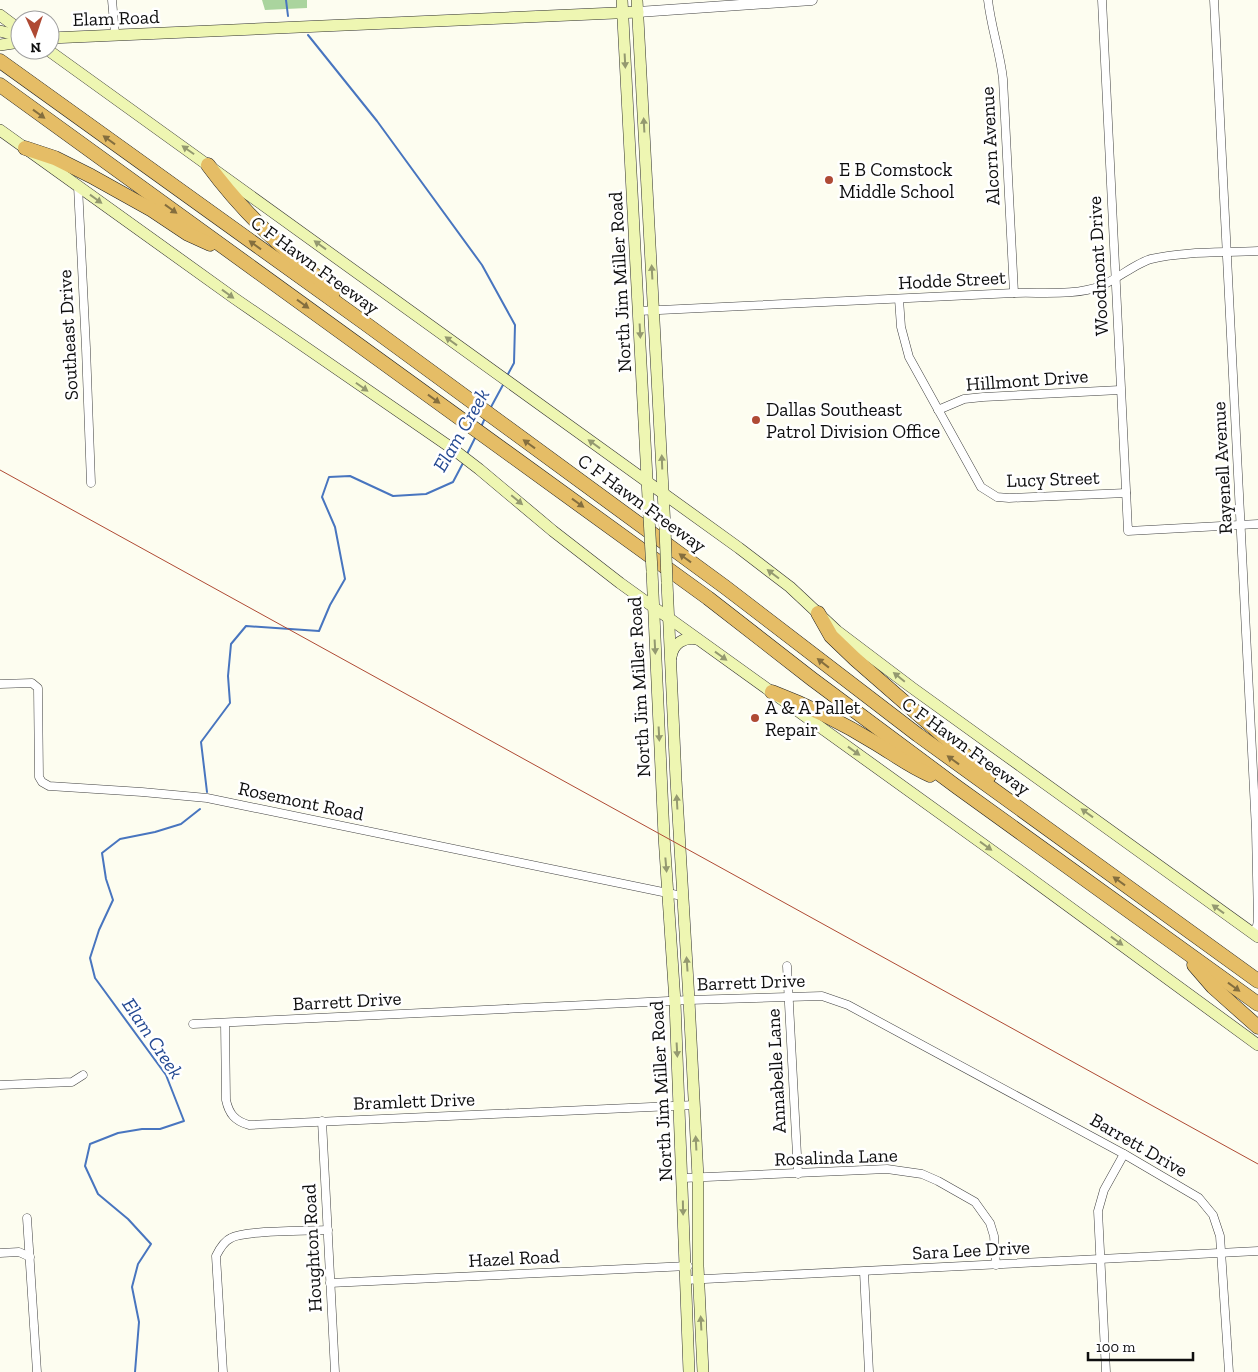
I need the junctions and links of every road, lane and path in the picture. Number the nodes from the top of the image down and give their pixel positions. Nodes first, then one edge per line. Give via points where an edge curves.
1 (112, 0) edge
2 (812, 0) edge
3 (988, 0) edge
4 (1102, 0) edge
5 (1214, 0) edge
6 (787, 1) edge
7 (622, 6) edge
8 (638, 6) edge
9 (115, 34) junction
10 (60, 37) edge
11 (60, 59) edge
12 (0, 61) edge
13 (0, 85) edge
14 (0, 130) edge
15 (645, 145) junction
16 (630, 146) junction
17 (25, 148) junction
18 (208, 164) junction
19 (78, 186) junction
20 (633, 209) junction
21 (648, 209) junction
22 (1258, 251) edge
23 (1227, 253) junction
24 (234, 254) junction
25 (1115, 280) junction
26 (1014, 293) junction
27 (899, 298) junction
28 (654, 310) junction
29 (639, 311) junction
30 (366, 324) junction
31 (643, 376) junction
32 (657, 376) junction
33 (1120, 390) junction
34 (938, 410) junction
35 (660, 432) junction
36 (645, 434) junction
37 (648, 482) junction
38 (91, 483) dead end
39 (1126, 493) junction
40 (663, 495) junction
41 (1258, 524) edge
42 (1241, 525) junction
43 (653, 608) junction
44 (818, 613) junction
45 (669, 618) junction
46 (697, 639) junction
47 (670, 666) junction
48 (0, 684) edge
49 (772, 692) junction
50 (957, 787) junction
51 (1006, 799) junction
52 (1257, 830) edge
53 (669, 893) junction
54 (682, 896) junction
55 (1255, 935) edge
56 (1182, 949) junction
57 (787, 966) dead end
58 (1258, 981) edge
59 (788, 998) junction
60 (690, 1000) junction
61 (675, 1002) junction
62 (1258, 1004) edge
63 (225, 1023) junction
64 (193, 1024) dead end
65 (1258, 1027) edge
66 (1258, 1045) edge
67 (83, 1075) dead end
68 (0, 1085) edge
69 (680, 1106) junction
70 (695, 1106) junction
71 (322, 1121) junction
72 (1124, 1154) junction
73 (798, 1174) junction
74 (682, 1178) junction
75 (698, 1178) junction
76 (28, 1218) dead end
77 (328, 1230) junction
78 (1258, 1251) edge
79 (0, 1253) edge
80 (1222, 1253) junction
81 (30, 1257) junction
82 (1101, 1260) junction
83 (996, 1265) junction
84 (685, 1266) junction
85 (698, 1266) junction
86 (864, 1272) junction
87 (699, 1279) junction
88 (685, 1280) junction
89 (330, 1283) junction
90 (37, 1372) edge
91 (223, 1372) edge
92 (335, 1372) edge
93 (689, 1372) edge
94 (703, 1372) edge
95 (869, 1372) edge
96 (1106, 1372) edge
97 (1229, 1372) edge

1 - 9 street
2 - 6 street, Elam Road
3 - 26 street, Alcorn Avenue via 1004,79
4 - 25 street, Woodmont Drive
5 - 23 street, Rayenell Avenue
6 - 8 street, Elam Road
7 - 8 main road, Elam Road
7 - 9 main road, Elam Road
7 -> 16 main road, North Jim Miller Road
15 -> 8 main road, North Jim Miller Road
9 - 10 main road, Elam Road
18 -> 11 main road, C F Hawn Freeway
30 -> 12 highway, C F Hawn Freeway
13 -> 24 highway, C F Hawn Freeway
14 - 17 main road
15 - 16 main road
15 - 21 main road, North Jim Miller Road
16 - 20 main road, North Jim Miller Road
17 - 19 main road
17 - 24 highway via 55,158 91,176 188,234
18 - 30 highway via 260,227 340,296
37 -> 18 main road, C F Hawn Freeway
19 - 38 street, Southeast Drive
19 -> 43 main road via 453,449
20 - 21 main road
20 - 29 main road, North Jim Miller Road
28 -> 21 main road, North Jim Miller Road
22 - 23 street, Hodde Street
23 - 25 street, Hodde Street via 1164,256 1148,260
23 - 42 street, Rayenell Avenue
24 -> 50 highway, C F Hawn Freeway via 708,598
25 - 26 street, Hodde Street via 1078,290
25 - 33 street, Woodmont Drive
26 - 27 street, Hodde Street
27 - 28 street, Hodde Street
27 - 34 street, Lucy Street via 903,340
28 - 29 street, Hodde Street
28 - 32 main road, North Jim Miller Road
29 -> 31 main road, North Jim Miller Road
51 -> 30 highway, C F Hawn Freeway via 725,587
31 - 32 main road
31 - 36 main road, North Jim Miller Road
32 - 35 main road, North Jim Miller Road
33 - 34 street, Hillmont Drive via 964,399
33 - 39 street, Woodmont Drive
34 - 39 street, Lucy Street via 981,487 997,497
35 - 36 main road
40 -> 35 main road, North Jim Miller Road
36 - 37 main road, North Jim Miller Road
37 - 40 main road, C F Hawn Freeway
37 - 43 main road, North Jim Miller Road, bridge
39 - 42 street, Woodmont Drive via 1128,531
44 -> 40 main road, C F Hawn Freeway via 739,548
40 - 45 main road, North Jim Miller Road, bridge
41 - 42 street
42 - 52 street, Rayenell Avenue
43 - 45 main road
43 -> 53 main road, North Jim Miller Road
44 - 51 highway via 831,636 992,779
55 -> 44 main road, C F Hawn Freeway via 911,687
45 - 46 main road
45 - 47 main road, North Jim Miller Road
46 - 47 main road via 685,639 675,646
46 -> 49 main road
54 -> 47 main road, North Jim Miller Road
48 - 53 street, Rosemont Road via 32,683 38,688 40,777 49,786 207,798
49 - 50 highway via 830,717 913,768
49 -> 66 main road
50 - 56 highway, C F Hawn Freeway
58 -> 51 highway, C F Hawn Freeway
52 - 55 street, Rayenell Avenue via 1258,920
53 - 54 street, Rosemont Road
53 - 61 main road, North Jim Miller Road
60 -> 54 main road, North Jim Miller Road
56 -> 62 highway, C F Hawn Freeway
56 - 65 highway via 1213,987
57 - 59 street, Annabelle Lane
59 - 60 street, Barrett Drive
59 - 72 street, Barrett Drive via 822,996 848,1005
59 - 73 street, Annabelle Lane
60 - 61 street, Barrett Drive
60 - 70 main road, North Jim Miller Road
61 - 63 street, Barrett Drive
61 -> 69 main road, North Jim Miller Road
63 - 64 street, Barrett Drive
63 - 71 street, Bramlett Drive via 226,1100 233,1117 249,1125
67 - 68 street via 72,1082
69 - 70 street, Bramlett Drive
69 - 71 street, Bramlett Drive
69 - 74 main road, North Jim Miller Road
75 -> 70 main road, North Jim Miller Road
71 - 77 street, Houghton Road
72 - 80 street, Barrett Drive via 1199,1198 1218,1225
72 - 82 street via 1100,1201
73 - 75 street, Rosalinda Lane
73 - 83 street, Rosalinda Lane via 887,1169 922,1174 938,1181 975,1202 984,1214 994,1236
74 - 75 street, Rosalinda Lane
74 -> 84 main road, North Jim Miller Road
75 - 85 main road, North Jim Miller Road
76 - 81 street
77 - 89 street, Houghton Road
77 - 91 street via 246,1234 231,1238 221,1247 216,1256
78 - 80 street, Sara Lee Drive
79 - 81 street via 19,1252
80 - 82 street, Sara Lee Drive
80 - 97 street, Barrett Drive
81 - 90 street
82 - 83 street, Sara Lee Drive
82 - 96 street
83 - 86 street, Sara Lee Drive
84 - 85 street, Hazel Road
84 - 88 main road, North Jim Miller Road
84 - 89 street, Hazel Road
85 - 87 main road, North Jim Miller Road
86 - 87 street, Sara Lee Drive
86 - 95 street
87 - 88 street, Sara Lee Drive
94 -> 87 main road, North Jim Miller Road
88 - 93 main road, North Jim Miller Road
89 - 92 street, Houghton Road

